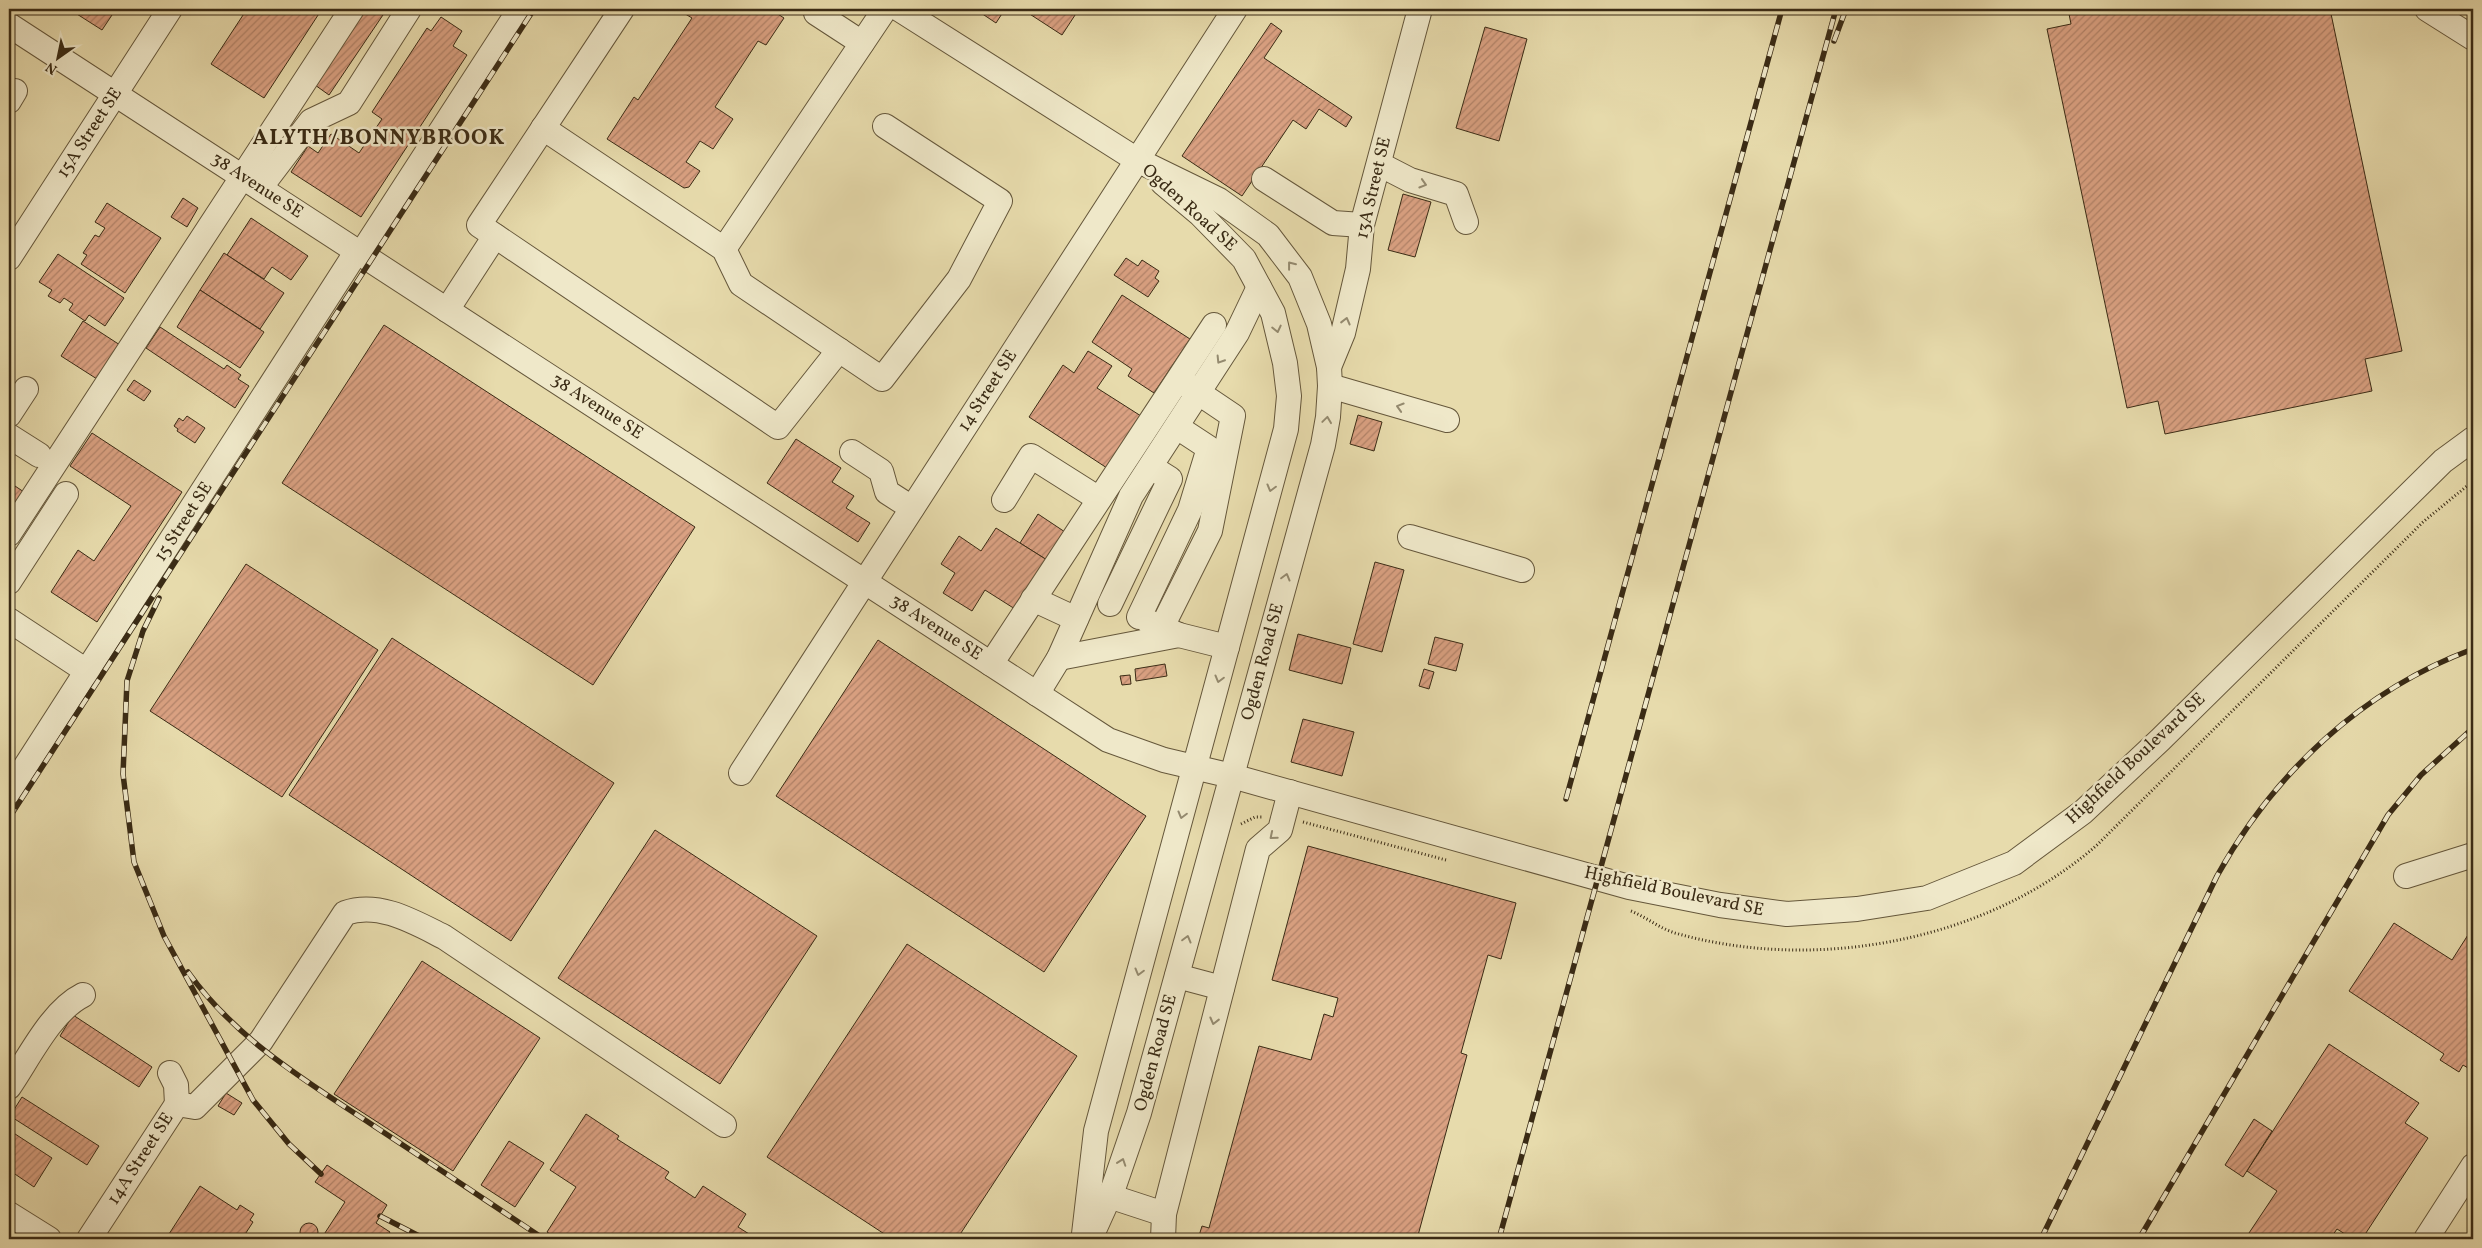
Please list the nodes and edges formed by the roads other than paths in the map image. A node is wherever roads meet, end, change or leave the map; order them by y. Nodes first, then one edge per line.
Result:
1 (170, 9) edge
2 (352, 9) edge
3 (409, 9) edge
4 (520, 9) edge
5 (622, 9) edge
6 (885, 9) edge
7 (899, 9) edge
8 (1235, 9) edge
9 (1420, 9) edge
10 (2427, 9) edge
11 (816, 13) dead end
12 (9, 25) edge
13 (2473, 38) edge
14 (862, 43) junction
15 (115, 94) junction
16 (885, 126) dead end
17 (543, 128) junction
18 (1137, 160) junction
19 (1379, 164) junction
20 (1264, 179) dead end
21 (252, 183) junction
22 (1466, 222) dead end
23 (1362, 225) junction
24 (495, 236) junction
25 (724, 249) junction
26 (359, 253) junction
27 (10, 255) edge
28 (1259, 286) junction
29 (447, 310) junction
30 (1214, 325) dead end
31 (839, 350) junction
32 (1329, 376) junction
33 (1178, 380) junction
34 (26, 389) dead end
35 (1199, 394) junction
36 (9, 415) edge
37 (1447, 420) dead end
38 (1177, 427) junction
39 (9, 436) edge
40 (2473, 439) edge
41 (852, 452) dead end
42 (39, 455) dead end
43 (1151, 467) junction
44 (1105, 490) junction
45 (66, 494) dead end
46 (1131, 496) junction
47 (1004, 500) dead end
48 (912, 508) junction
49 (9, 534) edge
50 (1410, 538) dead end
51 (1522, 570) dead end
52 (1082, 581) junction
53 (9, 582) edge
54 (864, 582) junction
55 (1033, 599) junction
56 (1110, 604) junction
57 (1071, 617) junction
58 (1139, 617) junction
59 (9, 620) edge
60 (1170, 631) junction
61 (1227, 647) junction
62 (1062, 651) junction
63 (991, 664) junction
64 (88, 672) junction
65 (1037, 694) junction
66 (1195, 768) junction
67 (741, 773) dead end
68 (1232, 776) junction
69 (9, 792) edge
70 (1290, 792) junction
71 (2473, 855) edge
72 (2406, 876) dead end
73 (1177, 976) junction
74 (1222, 988) junction
75 (83, 995) dead end
76 (170, 1073) dead end
77 (9, 1087) edge
78 (177, 1104) junction
79 (724, 1125) dead end
80 (2473, 1166) edge
81 (1109, 1196) junction
82 (9, 1214) edge
83 (1164, 1214) junction
84 (48, 1239) edge
85 (89, 1239) edge
86 (1084, 1239) edge
87 (1090, 1239) edge
88 (1163, 1239) edge
89 (2426, 1239) edge

1 - 15 street, 15A Street SE
2 - 21 street
3 - 21 street
4 - 26 street, 15 Street SE
5 - 17 street
6 - 14 street
7 - 18 street, Ogden Road SE
8 - 18 street, 14 Street SE
9 - 19 street, 13A Street SE
10 - 13 street
11 - 14 street
12 - 15 street, 38 Avenue SE
14 - 25 street
15 - 21 street, 38 Avenue SE
15 - 27 street, 15A Street SE
16 - 31 street
17 - 24 street
17 - 25 street
18 - 28 street, Ogden Road SE
32 -> 18 street, Ogden Road SE
18 - 48 street, 14 Street SE
19 -> 22 street
19 - 23 street, 13A Street SE
20 - 23 street
21 - 26 street, 38 Avenue SE
21 - 49 street
32 -> 23 street, 13A Street SE
24 - 29 street
24 - 31 street
25 - 31 street
26 - 29 street, 38 Avenue SE
26 - 64 street, 15 Street SE
28 -> 35 street
28 -> 61 street, Ogden Road SE
29 - 54 street, 38 Avenue SE
30 - 33 street
37 -> 32 street
68 -> 32 street, Ogden Road SE
33 - 35 street
33 - 44 street
34 - 36 street
35 - 38 street
35 - 60 street
38 - 43 street
38 - 58 street
39 - 42 street
40 - 70 street, Highfield Boulevard SE
41 - 48 street
43 - 46 street
43 - 56 street
44 - 46 street
44 - 47 street
44 - 55 street
45 - 53 street
46 - 52 street
48 - 54 street, 14 Street SE
50 - 51 street
52 - 56 street
52 - 57 street
54 - 63 street, 38 Avenue SE
54 - 67 street, 14 Street SE
55 - 57 street
55 - 63 street
56 - 58 street
57 - 62 street
58 - 60 street
59 - 64 street
60 - 61 street
60 - 62 street
61 -> 66 street, Ogden Road SE
62 - 65 street
63 - 65 street, 38 Avenue SE
64 - 69 street, 15 Street SE
65 - 66 street, 38 Avenue SE
66 - 68 street, Highfield Boulevard SE
66 -> 86 street, Ogden Road SE
68 - 70 street, Highfield Boulevard SE
73 -> 68 street, Ogden Road SE
70 -> 74 street
71 - 72 street
73 - 74 street
81 -> 73 street, Ogden Road SE
74 -> 83 street
75 - 77 street
76 - 78 street
78 - 79 street
78 - 85 street, 14A Street SE
80 - 89 street
81 - 83 street
81 - 87 street, Ogden Road SE
82 - 84 street
83 - 88 street

